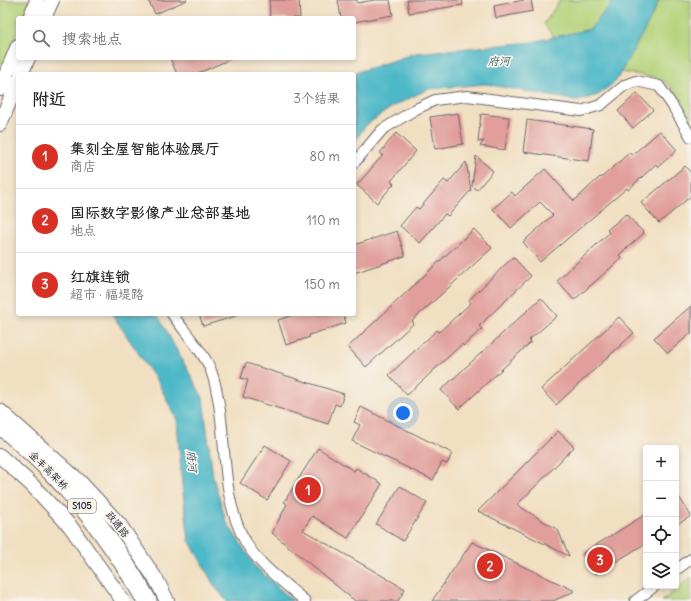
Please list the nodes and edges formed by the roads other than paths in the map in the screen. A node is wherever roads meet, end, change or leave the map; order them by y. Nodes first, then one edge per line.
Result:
1 (37, 0) edge
2 (52, 0) edge
3 (31, 16) edge
4 (45, 16) edge
5 (16, 51) edge
6 (27, 60) edge
7 (22, 72) edge
8 (16, 86) edge
9 (0, 89) edge
10 (0, 124) edge
11 (691, 137) edge
12 (356, 161) edge
13 (173, 316) edge
14 (0, 411) edge
15 (0, 424) edge
16 (0, 438) edge
17 (0, 456) edge
18 (691, 559) edge
19 (679, 568) edge
20 (651, 589) edge
21 (123, 601) edge
22 (137, 601) edge
23 (148, 601) edge
24 (167, 601) edge
25 (305, 601) edge
26 (635, 601) edge

1 - 3 main road
2 - 4 main road
5 - 9 main road
6 - 7 main road
8 - 10 main road
11 - 12 street
13 - 25 street
14 - 24 main road, 政通路 / S105
15 - 23 highway, 金丰高架桥 / S105
16 - 22 highway, 金丰高架桥 / S105
17 - 21 main road
18 - 19 street
20 - 26 street

